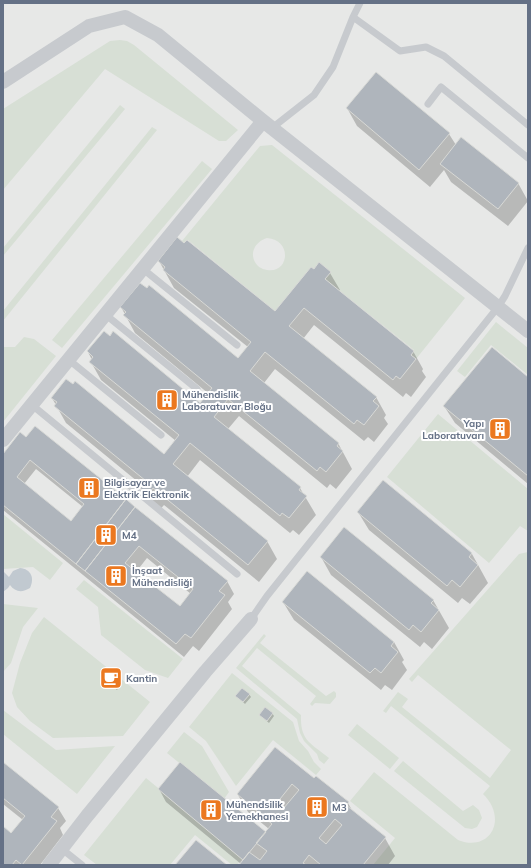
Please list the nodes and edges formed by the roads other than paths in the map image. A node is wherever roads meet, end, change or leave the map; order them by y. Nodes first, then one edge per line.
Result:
1 (360, 3) edge
2 (353, 17) junction
3 (3, 82) edge
4 (428, 104) dead end
5 (268, 125) junction
6 (528, 125) edge
7 (528, 158) edge
8 (528, 248) edge
9 (144, 269) junction
10 (498, 307) junction
11 (106, 314) junction
12 (528, 331) edge
13 (237, 345) dead end
14 (69, 360) junction
15 (197, 389) dead end
16 (32, 405) junction
17 (160, 435) dead end
18 (3, 440) edge
19 (237, 574) dead end
20 (251, 619) joint
21 (62, 849) junction
22 (49, 865) edge
23 (82, 865) edge

1 - 2 lane
2 - 5 lane
2 - 6 lane
3 - 5 street
4 - 7 lane
5 - 9 street
5 - 10 street
8 - 10 lane
9 - 11 street
9 - 13 lane
10 - 12 street
10 - 20 lane
11 - 14 street
11 - 15 lane
14 - 16 street
14 - 17 lane
16 - 18 street
16 - 19 lane
20 - 21 street
21 - 22 street
21 - 23 lane

